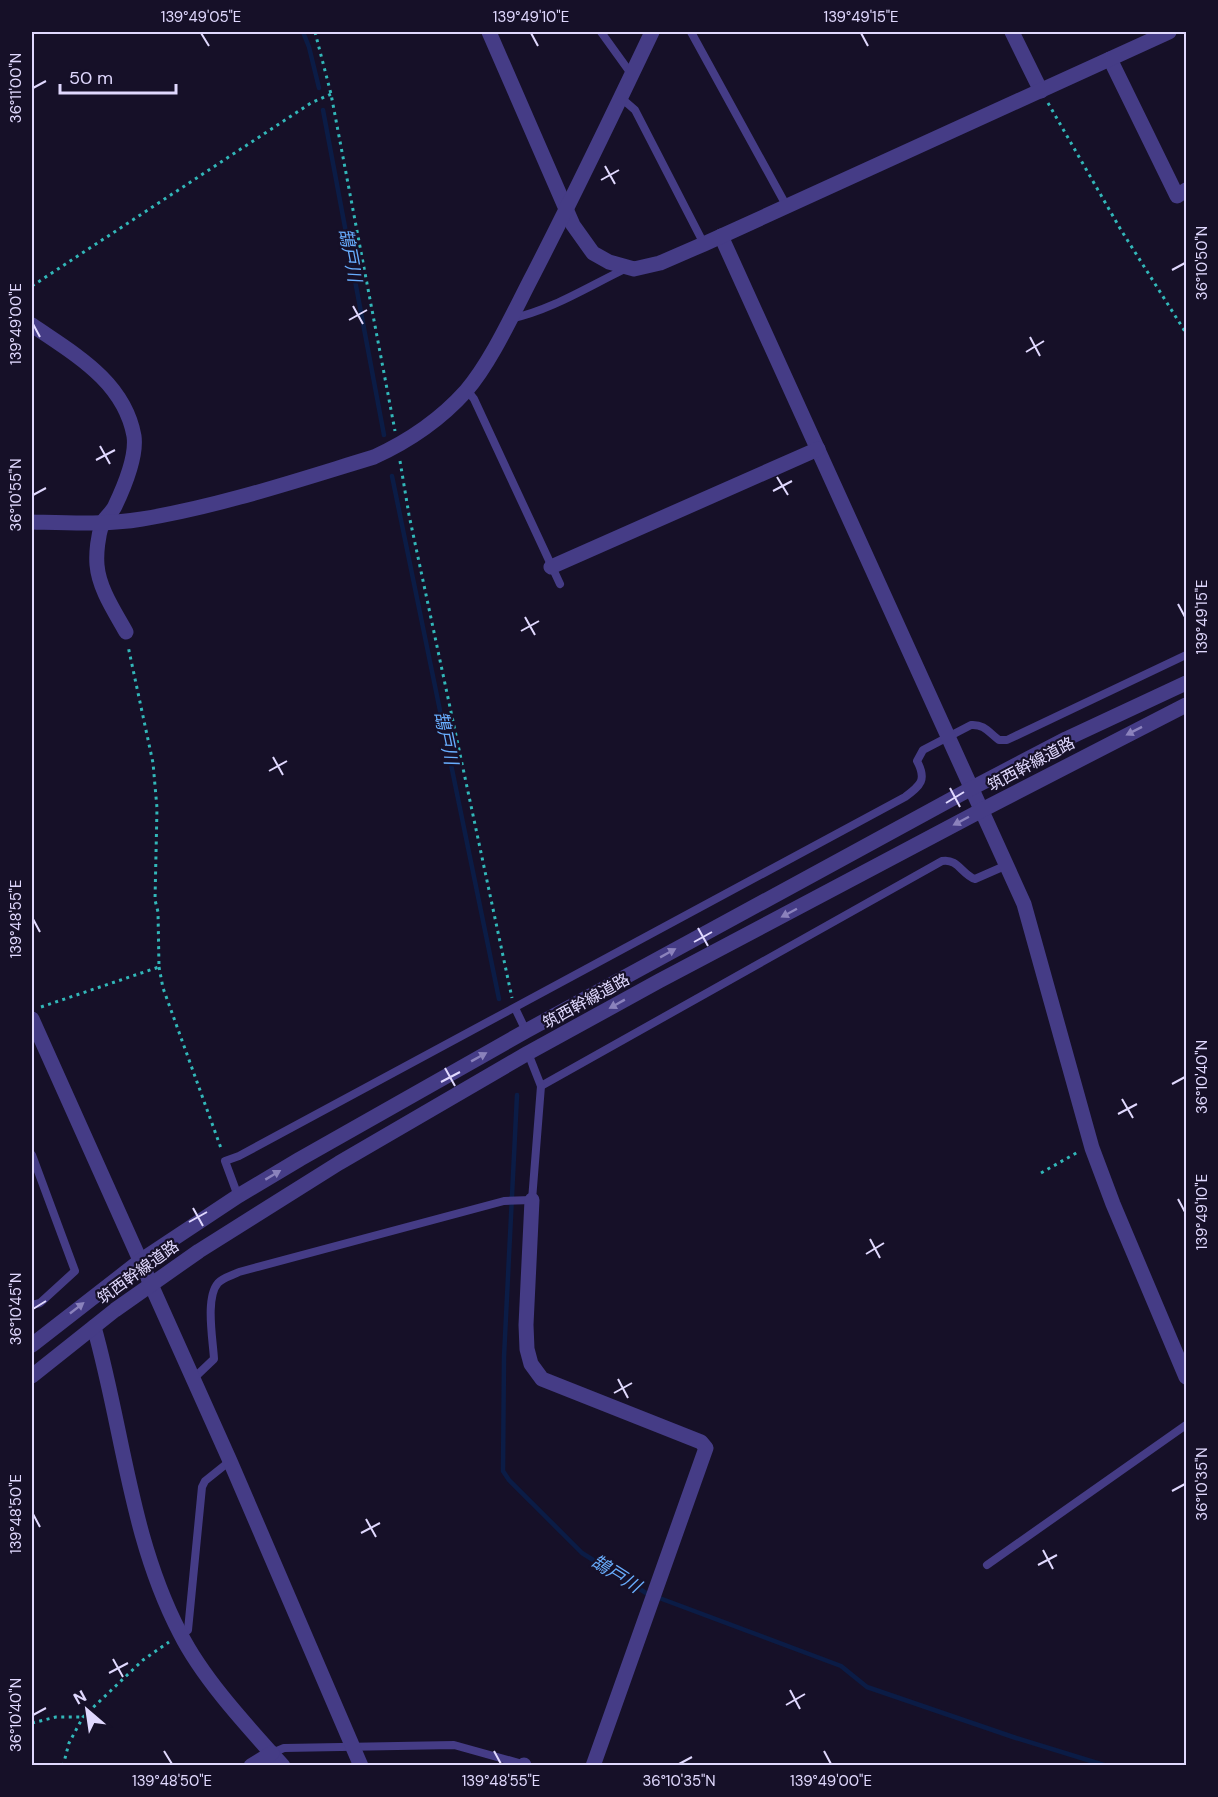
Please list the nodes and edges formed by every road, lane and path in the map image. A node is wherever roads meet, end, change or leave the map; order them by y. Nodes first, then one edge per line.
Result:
1 (315, 32) edge
2 (489, 32) edge
3 (601, 32) edge
4 (652, 32) edge
5 (691, 32) edge
6 (1012, 32) edge
7 (1169, 32) edge
8 (1110, 59) junction
9 (632, 75) junction
10 (1041, 91) junction
11 (331, 94) junction
12 (620, 97) junction
13 (1186, 190) edge
14 (786, 205) junction
15 (567, 208) junction
16 (721, 236) junction
17 (704, 244) junction
18 (628, 267) junction
19 (32, 286) edge
20 (510, 320) junction
21 (32, 325) edge
22 (1186, 333) edge
23 (467, 390) junction
24 (398, 446) junction
25 (818, 449) junction
26 (32, 522) edge
27 (102, 523) junction
28 (551, 567) junction
29 (560, 584) dead end
30 (126, 632) joint
31 (1186, 655) edge
32 (1186, 683) edge
33 (1186, 705) edge
34 (948, 736) junction
35 (972, 788) junction
36 (982, 810) junction
37 (1007, 865) junction
38 (159, 967) junction
39 (515, 1008) junction
40 (32, 1010) edge
41 (32, 1019) edge
42 (526, 1031) junction
43 (528, 1053) junction
44 (541, 1086) junction
45 (1092, 1148) junction
46 (32, 1155) edge
47 (225, 1161) junction
48 (1041, 1173) dead end
49 (238, 1196) junction
50 (532, 1200) junction
51 (140, 1262) junction
52 (150, 1285) junction
53 (32, 1305) edge
54 (94, 1327) junction
55 (32, 1345) edge
56 (32, 1376) edge
57 (1186, 1377) edge
58 (193, 1379) junction
59 (1186, 1425) edge
60 (230, 1461) junction
61 (987, 1565) dead end
62 (180, 1635) junction
63 (83, 1717) junction
64 (32, 1723) edge
65 (352, 1746) junction
66 (272, 1753) junction
67 (525, 1765) edge
68 (63, 1766) edge
69 (251, 1766) edge
70 (283, 1766) edge
71 (361, 1766) edge
72 (593, 1766) edge

1 - 11 path
2 - 15 street
3 - 9 lane
4 - 9 street
5 - 14 lane
6 - 10 street
7 - 8 street
8 - 10 street
8 - 13 street
9 - 12 street
10 - 14 street
10 - 22 path
11 - 19 path
11 - 24 path
12 - 15 street
12 - 17 lane
14 - 16 street
15 - 18 street
15 - 20 street
16 - 17 street
16 - 25 street
17 - 18 street
18 - 20 lane
20 - 23 street
21 - 27 street
23 - 24 street
23 - 28 lane
24 - 27 street
24 - 39 path
25 - 28 street
25 - 34 street
26 - 27 street
27 - 30 street
28 - 29 lane
30 - 38 path
31 - 34 lane
32 - 35 street, 筑西幹線道路
33 -> 36 street, 筑西幹線道路
34 - 35 street
34 - 39 lane
35 - 36 street
42 -> 35 street, 筑西幹線道路
36 - 37 street
36 -> 43 street, 筑西幹線道路
37 - 44 lane
37 - 45 street
38 - 40 path
38 - 47 path
39 - 42 lane
39 - 47 lane
41 - 51 street
49 -> 42 street, 筑西幹線道路
43 - 44 lane
43 - 52 street, 筑西幹線道路
44 - 50 lane
45 - 48 path
45 - 57 street
46 - 53 lane
47 - 49 lane
49 - 51 street, 筑西幹線道路
50 - 58 lane
50 - 72 street
51 - 52 street
55 -> 51 street, 筑西幹線道路
52 - 54 street, 筑西幹線道路
52 - 58 street
54 - 56 street, 筑西幹線道路
54 - 62 street
58 - 60 street
59 - 61 lane
60 - 62 lane
60 - 65 street
62 - 63 path
62 - 66 street
63 - 64 path
63 - 68 path
65 - 66 lane
65 - 67 lane
65 - 71 street
66 - 69 street
66 - 70 street

